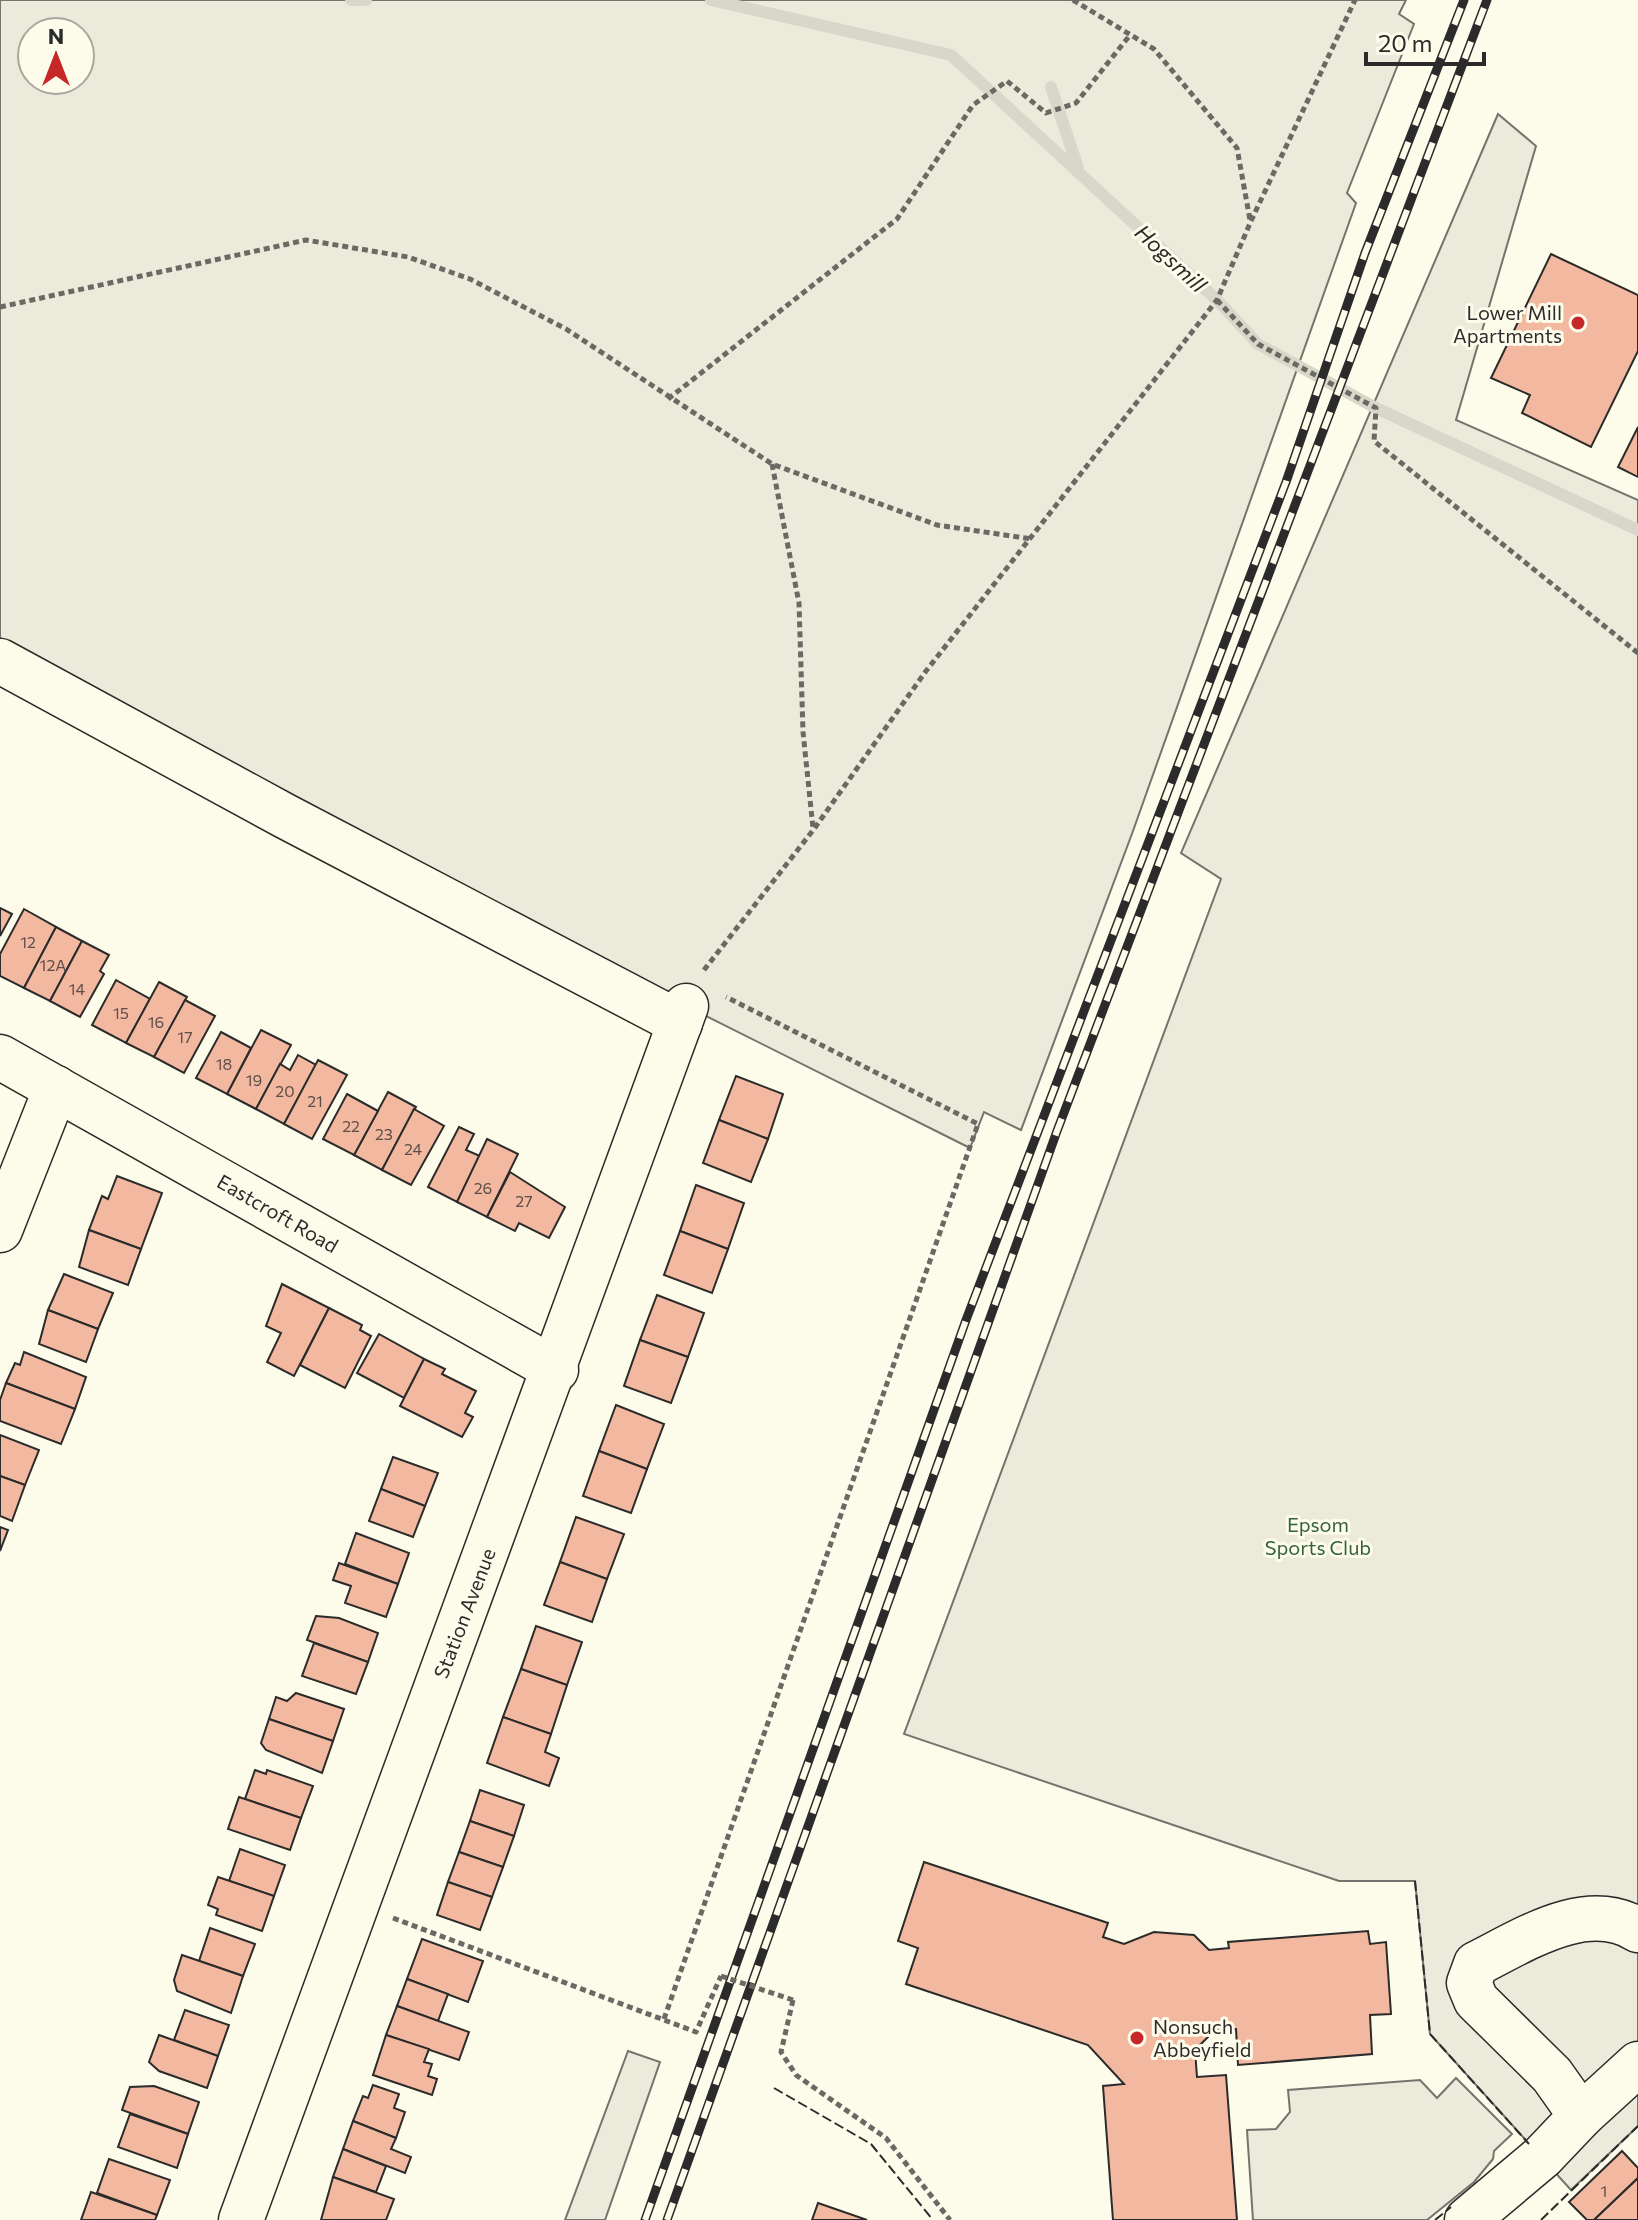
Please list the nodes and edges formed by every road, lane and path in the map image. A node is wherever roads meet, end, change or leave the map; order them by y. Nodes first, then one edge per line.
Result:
1 (1073, 0) edge
2 (1355, 0) edge
3 (1130, 35) junction
4 (1251, 221) junction
5 (1217, 300) junction
6 (0, 307) edge
7 (668, 399) junction
8 (772, 464) junction
9 (1032, 539) junction
10 (1638, 653) edge
11 (0, 661) edge
12 (814, 829) junction
13 (687, 1004) junction
14 (0, 1057) edge
15 (56, 1088) junction
16 (0, 1230) edge
17 (556, 1370) junction
18 (355, 1903) junction
19 (1638, 1930) edge
20 (664, 2019) junction
21 (1638, 2064) edge
22 (1581, 2116) junction
23 (241, 2220) edge
24 (950, 2220) edge
25 (1467, 2220) edge

1 - 3 path
2 - 4 path
3 - 4 path
3 - 7 path
4 - 5 path
5 - 9 path
5 - 10 path
6 - 7 path
7 - 8 path
8 - 9 path
8 - 12 path
9 - 12 path
11 - 13 street
12 - 13 path
13 - 17 street, Station Avenue
13 - 20 path
14 - 15 street, Eastcroft Road
15 - 16 street
15 - 17 street, Eastcroft Road
17 - 18 street, Station Avenue
18 - 20 path
18 - 23 street, Station Avenue
19 - 22 street
20 - 24 path, bridge
21 - 22 street
22 - 25 street

